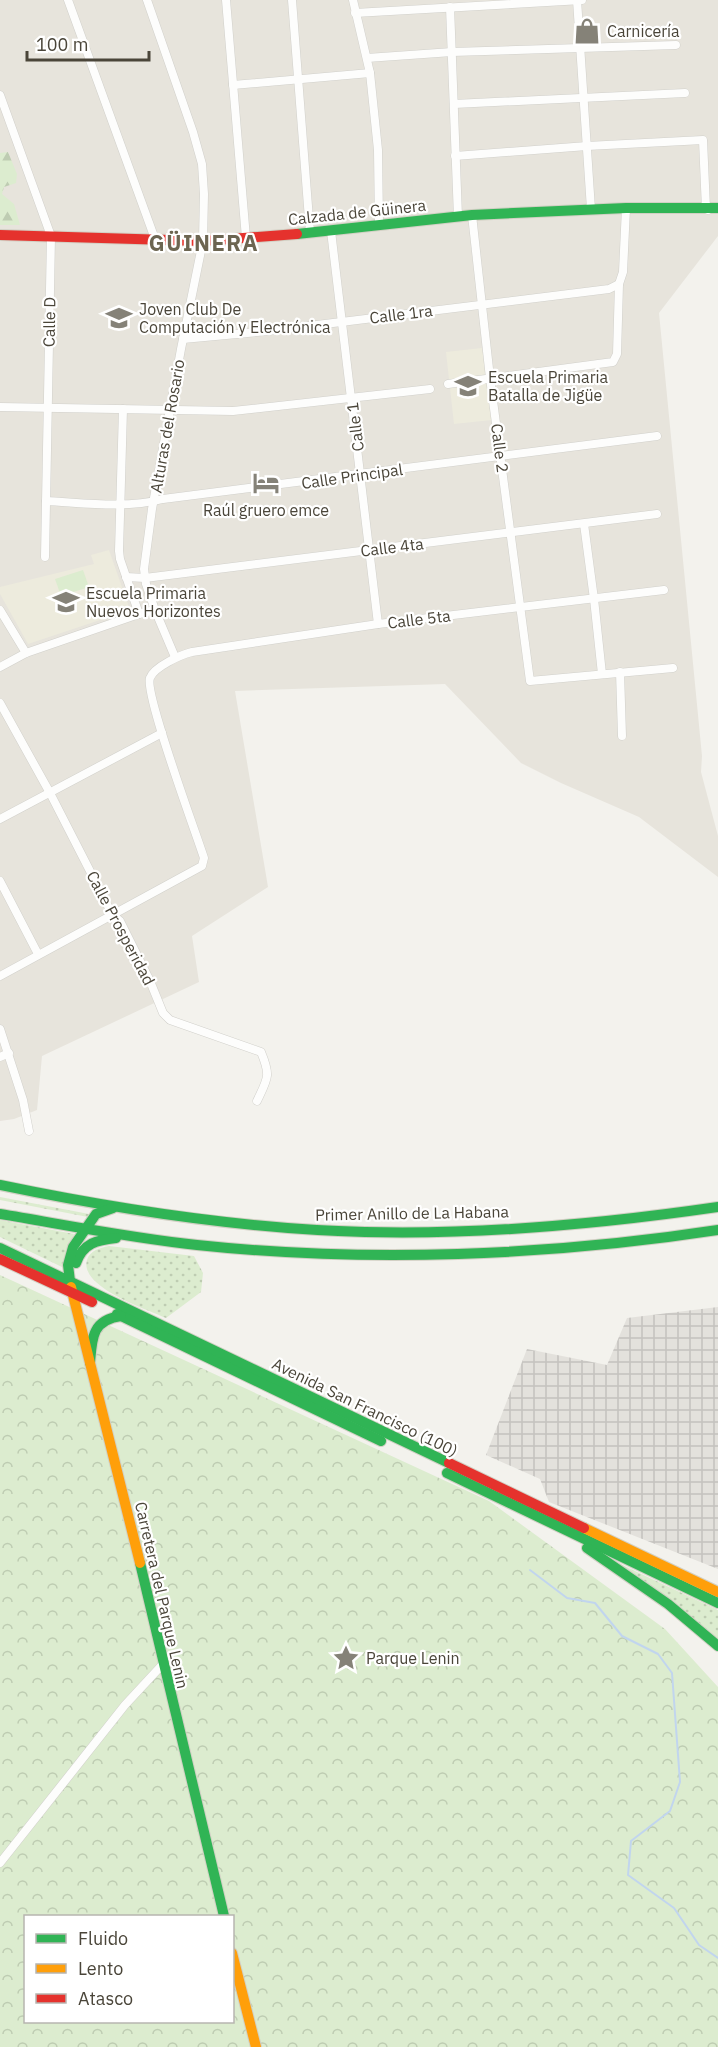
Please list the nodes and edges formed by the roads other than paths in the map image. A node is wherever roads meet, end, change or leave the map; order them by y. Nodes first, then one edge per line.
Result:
1 (68, 0) edge
2 (147, 0) edge
3 (226, 0) edge
4 (292, 0) edge
5 (352, 0) edge
6 (402, 0) edge
7 (577, 0) edge
8 (582, 0) edge
9 (452, 4) edge
10 (403, 10) junction
11 (355, 13) junction
12 (676, 45) dead end
13 (580, 48) junction
14 (452, 52) junction
15 (367, 58) junction
16 (370, 74) junction
17 (298, 79) junction
18 (233, 85) junction
19 (685, 93) dead end
20 (0, 95) edge
21 (583, 97) junction
22 (454, 104) junction
23 (587, 146) junction
24 (455, 156) junction
25 (626, 208) junction
26 (591, 209) junction
27 (706, 209) junction
28 (718, 210) edge
29 (472, 215) junction
30 (458, 217) junction
31 (379, 225) junction
32 (330, 231) junction
33 (310, 232) junction
34 (0, 235) edge
35 (51, 236) junction
36 (246, 238) junction
37 (155, 239) junction
38 (203, 241) junction
39 (619, 284) junction
40 (482, 304) junction
41 (342, 321) junction
42 (183, 339) junction
43 (490, 378) junction
44 (448, 384) dead end
45 (430, 389) dead end
46 (351, 398) junction
47 (0, 407) edge
48 (47, 408) junction
49 (123, 409) junction
50 (170, 409) junction
51 (657, 435) dead end
52 (501, 455) junction
53 (361, 475) junction
54 (46, 501) junction
55 (153, 502) junction
56 (119, 505) junction
57 (657, 514) dead end
58 (584, 524) junction
59 (510, 533) junction
60 (369, 550) junction
61 (45, 557) dead end
62 (126, 578) junction
63 (145, 578) junction
64 (664, 590) dead end
65 (594, 599) junction
66 (520, 608) junction
67 (0, 610) edge
68 (155, 610) junction
69 (139, 614) junction
70 (378, 624) junction
71 (26, 653) junction
72 (175, 657) junction
73 (0, 668) edge
74 (673, 668) dead end
75 (620, 672) junction
76 (602, 674) junction
77 (0, 703) edge
78 (162, 733) junction
79 (622, 736) dead end
80 (51, 793) junction
81 (0, 819) edge
82 (0, 881) edge
83 (112, 914) junction
84 (38, 954) junction
85 (0, 976) edge
86 (0, 1029) edge
87 (9, 1053) junction
88 (0, 1057) edge
89 (258, 1101) dead end
90 (29, 1131) dead end
91 (0, 1185) edge
92 (115, 1208) junction
93 (718, 1208) edge
94 (0, 1214) edge
95 (85, 1228) junction
96 (718, 1230) edge
97 (130, 1236) junction
98 (0, 1248) edge
99 (0, 1259) edge
100 (76, 1262) junction
101 (71, 1287) junction
102 (120, 1311) junction
103 (90, 1363) junction
104 (553, 1525) junction
105 (718, 1592) edge
106 (718, 1603) edge
107 (718, 1646) edge
108 (163, 1664) junction
109 (0, 1863) edge
110 (224, 1915) edge
111 (234, 1961) edge
112 (255, 2047) edge

1 - 37 street
2 - 38 street, Alturas del Rosario
3 - 18 street
4 - 17 street
5 - 11 street
6 - 10 street
7 - 8 street
7 - 9 street
7 - 13 street
9 - 10 street
9 - 14 street
10 - 11 street
11 - 15 street
12 - 13 street
13 - 14 street
13 - 21 street
14 - 15 street
14 - 22 street
15 - 16 street
16 - 17 street
16 - 31 street
17 - 18 street
17 - 33 street
18 - 36 street
19 - 21 street
20 - 35 street, Calle D
21 - 22 street
21 - 23 street
22 - 24 street
23 - 24 street
23 - 26 street
23 - 27 street
24 - 30 street
25 - 26 main road, Calzada de Güinera
25 - 27 main road, Calzada de Güinera
25 - 39 street
26 - 29 main road, Calzada de Güinera
27 - 28 main road, Calzada de Güinera
29 - 30 main road, Calzada de Güinera
29 - 40 street, Calle 2
30 - 31 main road, Calzada de Güinera
31 - 32 main road, Calzada de Güinera
32 - 33 main road, Calzada de Güinera
32 - 41 street, Calle 1
33 - 36 main road, Calzada de Güinera
34 - 35 main road, Calzada de Güinera
35 - 37 main road, Calzada de Güinera
35 - 48 street, Calle D
36 - 38 main road, Calzada de Güinera
37 - 38 main road, Calzada de Güinera
38 - 42 street, Alturas del Rosario
39 - 40 street, Calle 1ra
39 - 43 street
40 - 41 street, Calle 1ra
40 - 43 street, Calle 2
41 - 42 street, Calle 1ra
41 - 46 street, Calle 1
42 - 50 street, Alturas del Rosario
43 - 44 street
43 - 52 street, Calle 2
45 - 46 street
46 - 50 street
46 - 53 street, Calle 1
47 - 48 street
48 - 49 street
48 - 54 street, Calle D
49 - 50 street
49 - 56 street
50 - 55 street, Alturas del Rosario
51 - 52 street, Calle Principal
52 - 53 street, Calle Principal
52 - 59 street, Calle 2
53 - 55 street, Calle Principal
53 - 60 street, Calle 1
54 - 56 street, Calle Principal
54 - 61 street, Calle D
55 - 56 street, Calle Principal
55 - 63 street, Alturas del Rosario
56 - 62 street
57 - 58 street, Calle 4ta
58 - 59 street, Calle 4ta
58 - 65 street
59 - 60 street, Calle 4ta
59 - 66 street, Calle 2
60 - 63 street, Calle 4ta
60 - 70 street, Calle 1
62 - 63 street, Calle 4ta
62 - 69 street
63 - 68 street, Alturas del Rosario
64 - 65 street, Calle 5ta
65 - 66 street, Calle 5ta
65 - 76 street
66 - 70 street, Calle 5ta
66 - 76 street, Calle 2
67 - 71 street
68 - 69 street
68 - 72 street, Alturas del Rosario
69 - 71 street
70 - 72 street, Calle 5ta
71 - 73 street
72 - 78 street
74 - 75 street
75 - 76 street
75 - 79 street
77 - 80 street, Calle Prosperidad
78 - 80 street
78 - 83 street
80 - 81 street
80 - 83 street, Calle Prosperidad
82 - 84 street
83 - 84 street
83 - 89 street, Calle Prosperidad
84 - 85 street
86 - 87 street
87 - 88 street
87 - 90 street
91 - 92 main road, Primer Anillo de La Habana
92 - 93 main road, Primer Anillo de La Habana
92 - 95 main road, Carretera del Parque Lenin
94 - 95 main road
95 - 97 main road
95 - 101 main road, Carretera del Parque Lenin
96 - 97 main road
97 - 100 main road
98 - 101 main road, Avenida San Francisco (100)
99 - 101 main road, Avenida San Francisco (100)
100 - 101 main road
100 - 102 main road
101 - 102 main road, Avenida San Francisco (100)
101 - 103 main road, Carretera del Parque Lenin
102 - 103 main road
102 - 104 main road, Avenida San Francisco (100)
102 - 105 main road, Avenida San Francisco (100)
103 - 108 main road, Carretera del Parque Lenin
104 - 106 main road, Avenida San Francisco (100)
104 - 107 main road
108 - 109 street
108 - 110 main road, Carretera del Parque Lenin
111 - 112 main road

